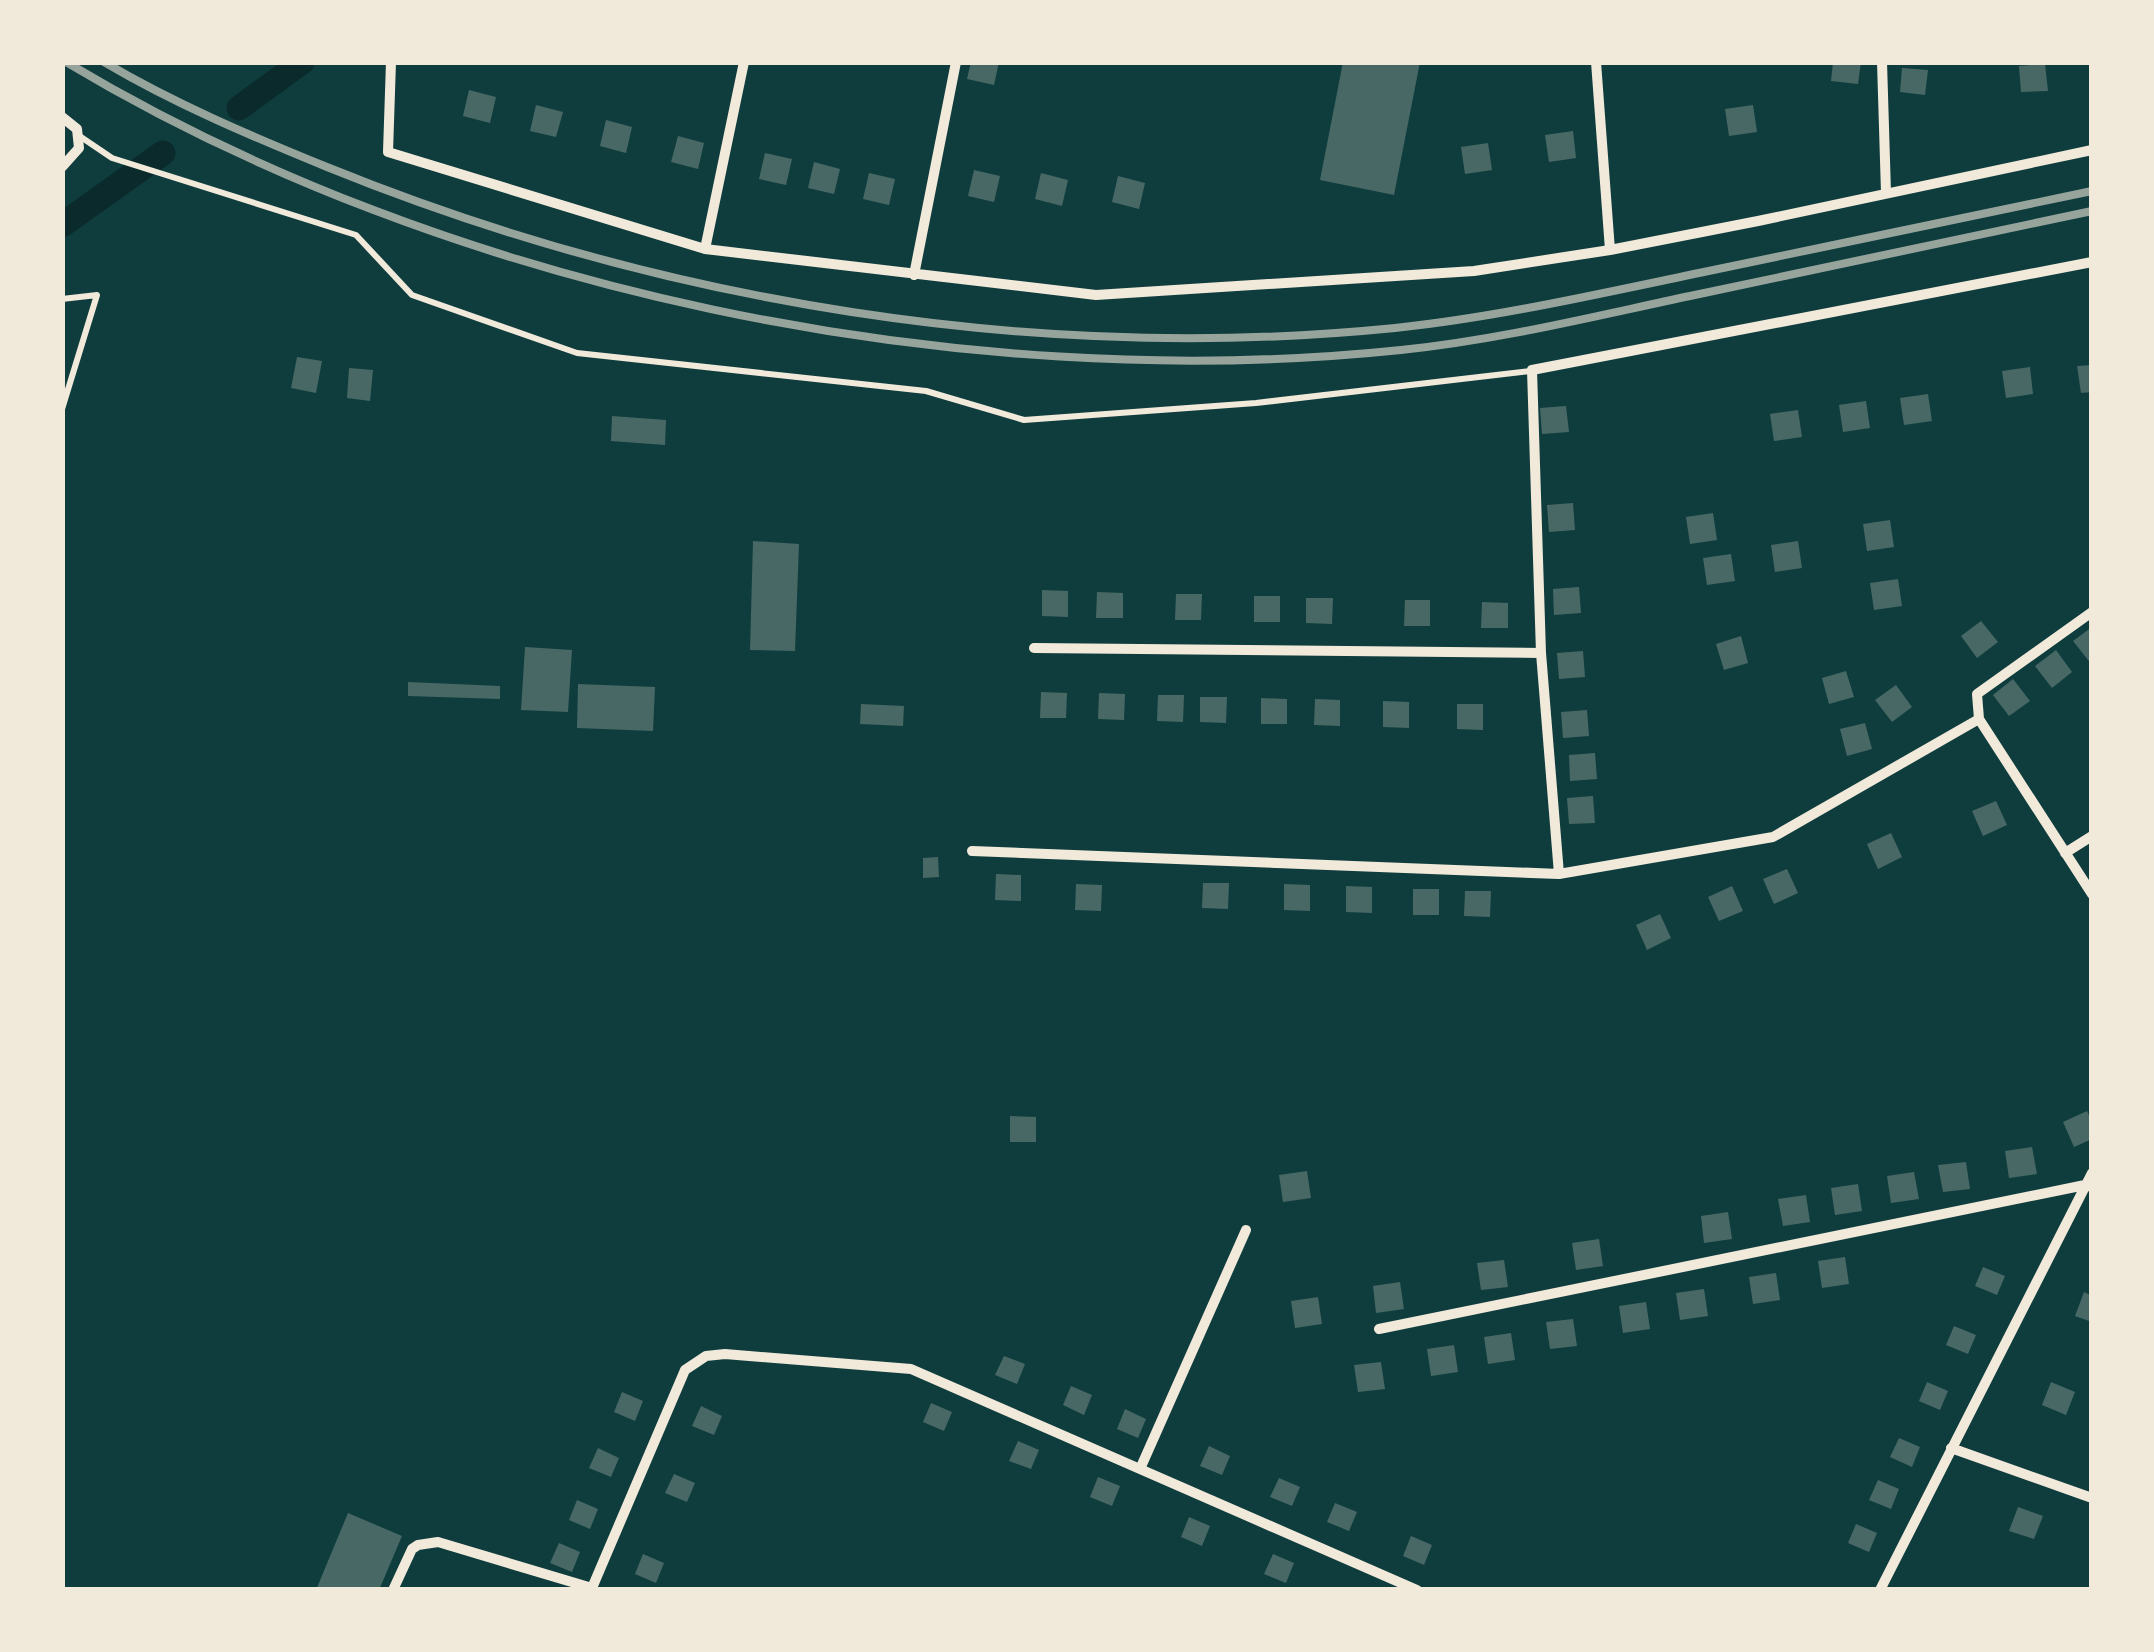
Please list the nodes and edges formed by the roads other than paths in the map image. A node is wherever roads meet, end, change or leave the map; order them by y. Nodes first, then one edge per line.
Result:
1 (391, 62) edge
2 (744, 62) edge
3 (956, 62) edge
4 (1596, 62) edge
5 (1882, 62) edge
6 (62, 117) edge
7 (78, 135) junction
8 (2092, 150) edge
9 (62, 166) edge
10 (1886, 193) junction
11 (705, 248) junction
12 (1610, 250) junction
13 (2092, 262) edge
14 (914, 275) junction
15 (62, 299) edge
16 (1532, 370) junction
17 (62, 409) edge
18 (2092, 612) edge
19 (1034, 648) dead end
20 (1540, 653) junction
21 (1979, 718) junction
22 (2092, 836) edge
23 (972, 851) dead end
24 (2065, 854) junction
25 (1559, 874) junction
26 (2092, 894) edge
27 (2092, 1173) edge
28 (2088, 1186) edge
29 (1246, 1230) dead end
30 (1379, 1330) dead end
31 (1950, 1448) junction
32 (1140, 1469) junction
33 (2092, 1498) edge
34 (591, 1589) edge
35 (393, 1590) edge
36 (1417, 1590) edge
37 (1880, 1590) edge

1 - 11 street
2 - 11 street
3 - 14 street
4 - 12 street
5 - 10 street
6 - 7 street
7 - 9 street
7 - 16 lane
8 - 10 street
10 - 12 street
11 - 14 street
12 - 14 street
13 - 16 street
15 - 17 lane
16 - 20 street
18 - 21 street
19 - 20 street
20 - 25 street
21 - 24 street
21 - 25 street
22 - 24 street
23 - 25 street
24 - 26 street
27 - 28 street
28 - 30 street
28 - 31 street
29 - 32 street
31 - 33 street
31 - 37 street
32 - 34 street
32 - 36 street
34 - 35 street

